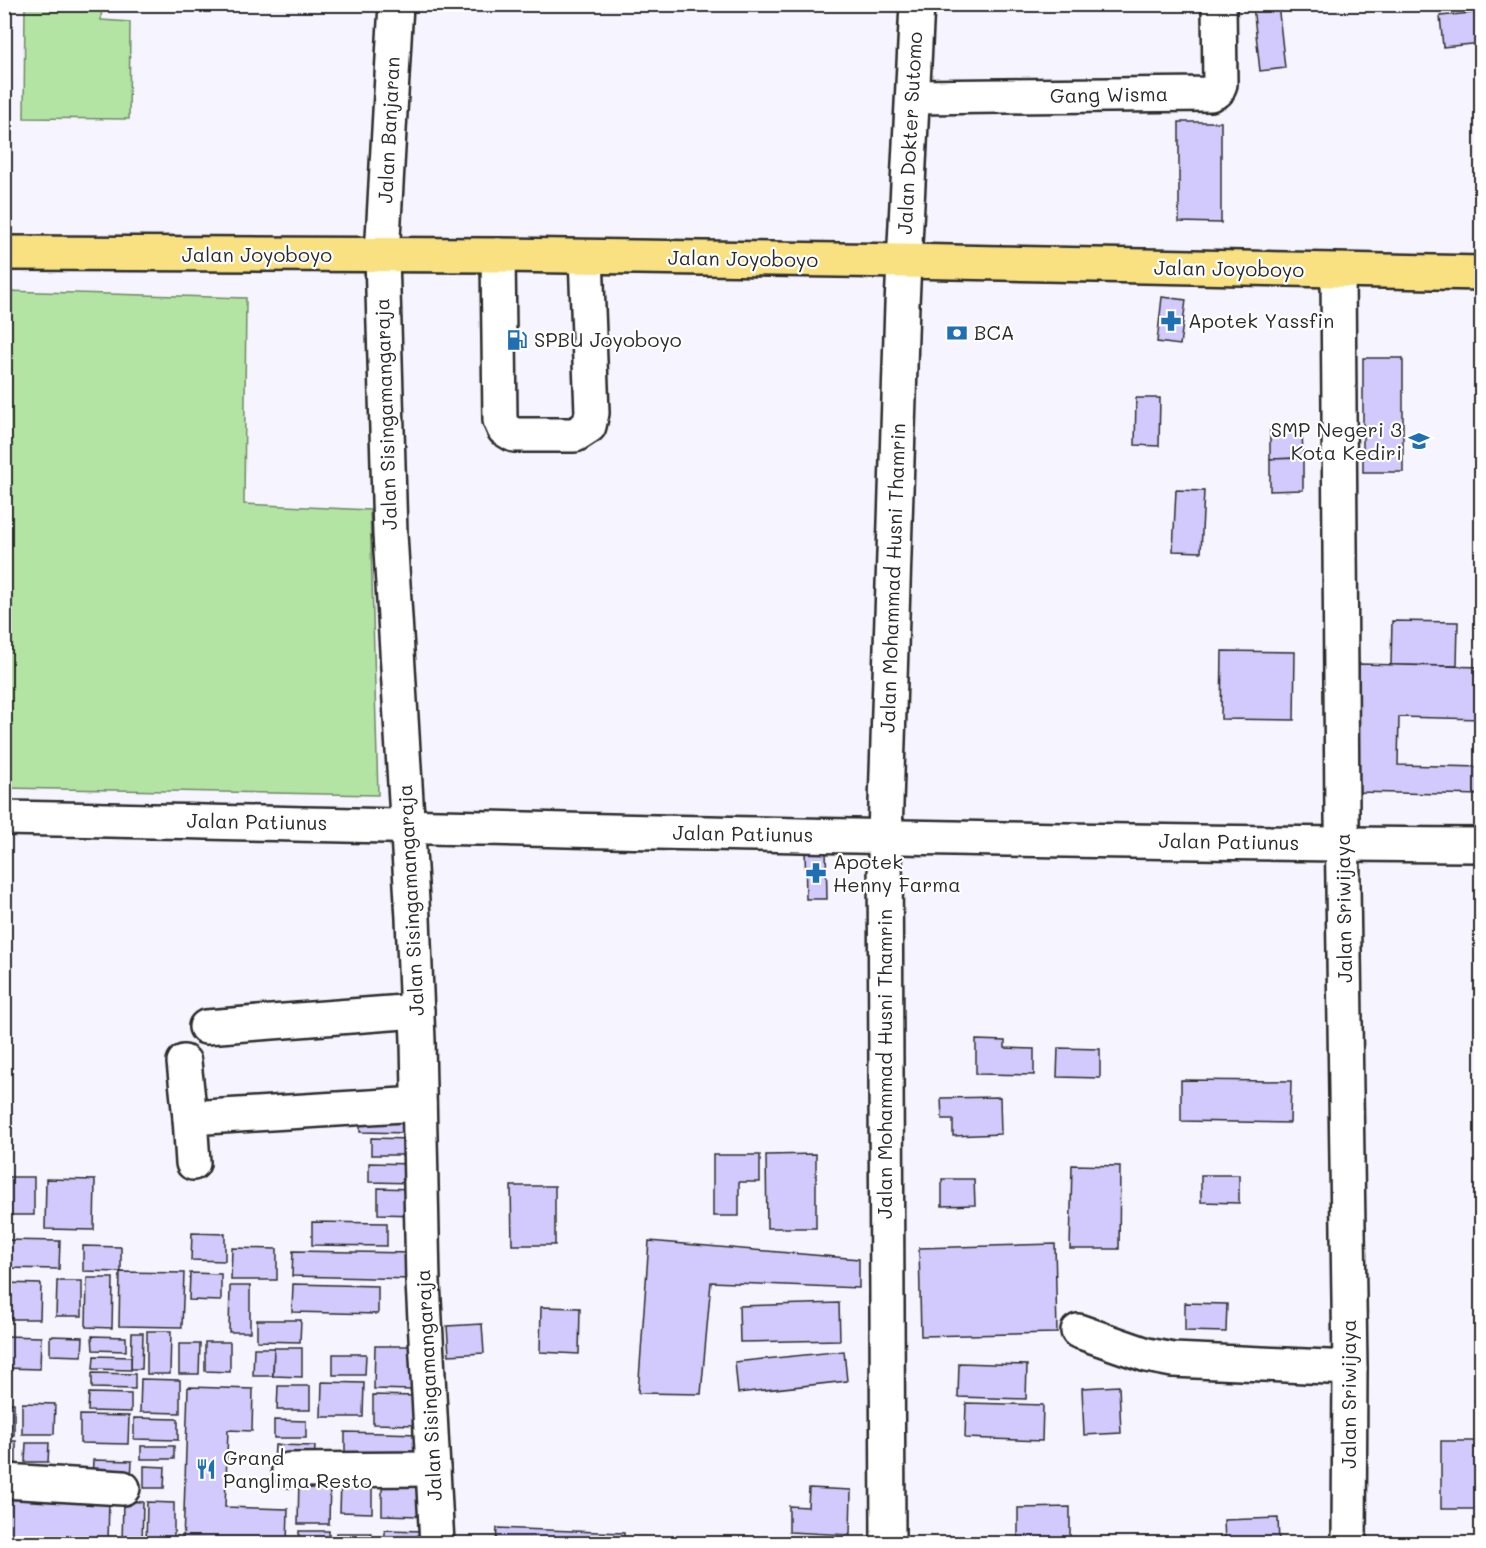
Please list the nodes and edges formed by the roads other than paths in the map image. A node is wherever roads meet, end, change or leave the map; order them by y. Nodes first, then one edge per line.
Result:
1 (396, 4) edge
2 (917, 4) edge
3 (1219, 4) edge
4 (913, 97) junction
5 (4, 253) edge
6 (498, 255) junction
7 (382, 256) junction
8 (586, 257) junction
9 (904, 261) junction
10 (1338, 272) junction
11 (1482, 273) edge
12 (4, 818) edge
13 (408, 825) junction
14 (885, 835) junction
15 (1343, 844) junction
16 (1482, 845) edge
17 (417, 1011) junction
18 (206, 1027) dead end
19 (184, 1062) dead end
20 (420, 1104) junction
21 (190, 1118) junction
22 (193, 1163) dead end
23 (1078, 1331) dead end
24 (1350, 1368) junction
25 (433, 1469) junction
26 (289, 1470) dead end
27 (4, 1480) edge
28 (123, 1488) dead end
29 (436, 1544) edge
30 (888, 1544) edge
31 (1348, 1544) edge

1 - 7 street, Jalan Banjaran
2 - 4 street, Jalan Dokter Sutomo
3 - 4 street, Gang Wisma
4 - 9 street, Jalan Dokter Sutomo
5 - 7 main road, Jalan Joyoboyo
6 - 7 main road, Jalan Joyoboyo
6 - 8 main road, Jalan Joyoboyo
6 - 8 street
7 - 13 street, Jalan Sisingamangaraja
8 - 9 main road, Jalan Joyoboyo
9 - 10 main road, Jalan Joyoboyo
9 - 14 street, Jalan Mohammad Husni Thamrin
10 - 11 main road, Jalan Joyoboyo
10 - 15 street, Jalan Sriwijaya
12 - 13 street, Jalan Patiunus
13 - 14 street, Jalan Patiunus
13 - 17 street, Jalan Sisingamangaraja
14 - 15 street, Jalan Patiunus
14 - 30 street, Jalan Mohammad Husni Thamrin
15 - 16 street, Jalan Patiunus
15 - 24 street, Jalan Sriwijaya
17 - 18 street
17 - 20 street, Jalan Sisingamangaraja
19 - 21 street
20 - 21 street
20 - 25 street, Jalan Sisingamangaraja
21 - 22 street
23 - 24 street
24 - 31 street, Jalan Sriwijaya
25 - 26 street
25 - 29 street, Jalan Sisingamangaraja
27 - 28 street

